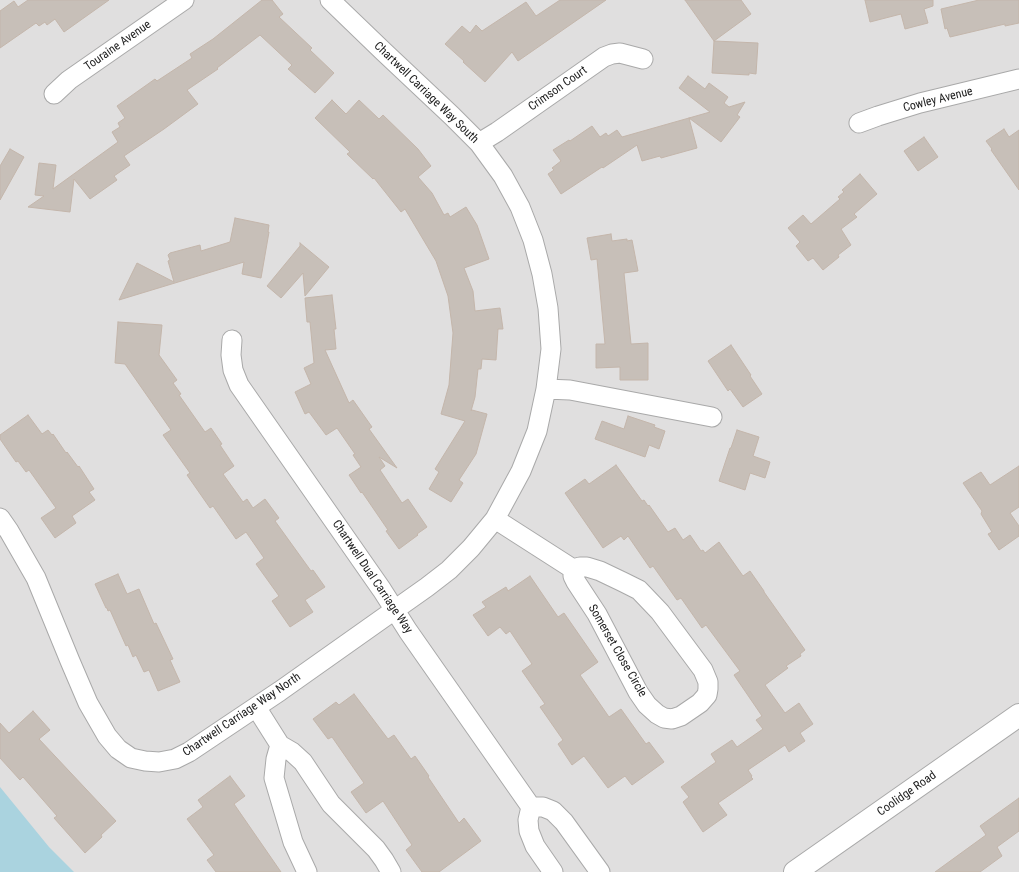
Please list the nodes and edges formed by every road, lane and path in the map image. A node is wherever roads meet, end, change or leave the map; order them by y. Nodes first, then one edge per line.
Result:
1 (184, 0) edge
2 (330, 0) edge
3 (643, 59) dead end
4 (1019, 79) edge
5 (54, 94) dead end
6 (859, 123) dead end
7 (479, 143) junction
8 (232, 340) dead end
9 (546, 389) junction
10 (712, 417) dead end
11 (0, 518) edge
12 (495, 519) junction
13 (573, 569) junction
14 (394, 610) junction
15 (256, 707) junction
16 (1019, 715) edge
17 (280, 745) junction
18 (531, 807) junction
19 (306, 872) edge
20 (391, 872) edge
21 (553, 872) edge
22 (600, 872) edge
23 (795, 872) edge

1 - 5 street, Touraine Avenue
2 - 7 street, Chartwell Carriage Way South
3 - 7 street, Crimson Court
4 - 6 street, Cowley Avenue
7 - 9 street, Chartwell Carriage Way South
8 - 14 street, Chartwell Dual Carriage Way
9 - 10 street
9 - 12 street, Chartwell Carriage Way South
11 - 15 street, Chartwell Carriage Way North
12 - 13 street
12 - 14 street, Chartwell Carriage Way South
13 - 13 street, Somerset Close Circle
14 - 15 street, Chartwell Carriage Way North
14 - 18 street, Chartwell Dual Carriage Way
15 - 17 street
16 - 23 street, Coolidge Road
17 - 19 street
17 - 20 street
18 - 21 street
18 - 22 street

